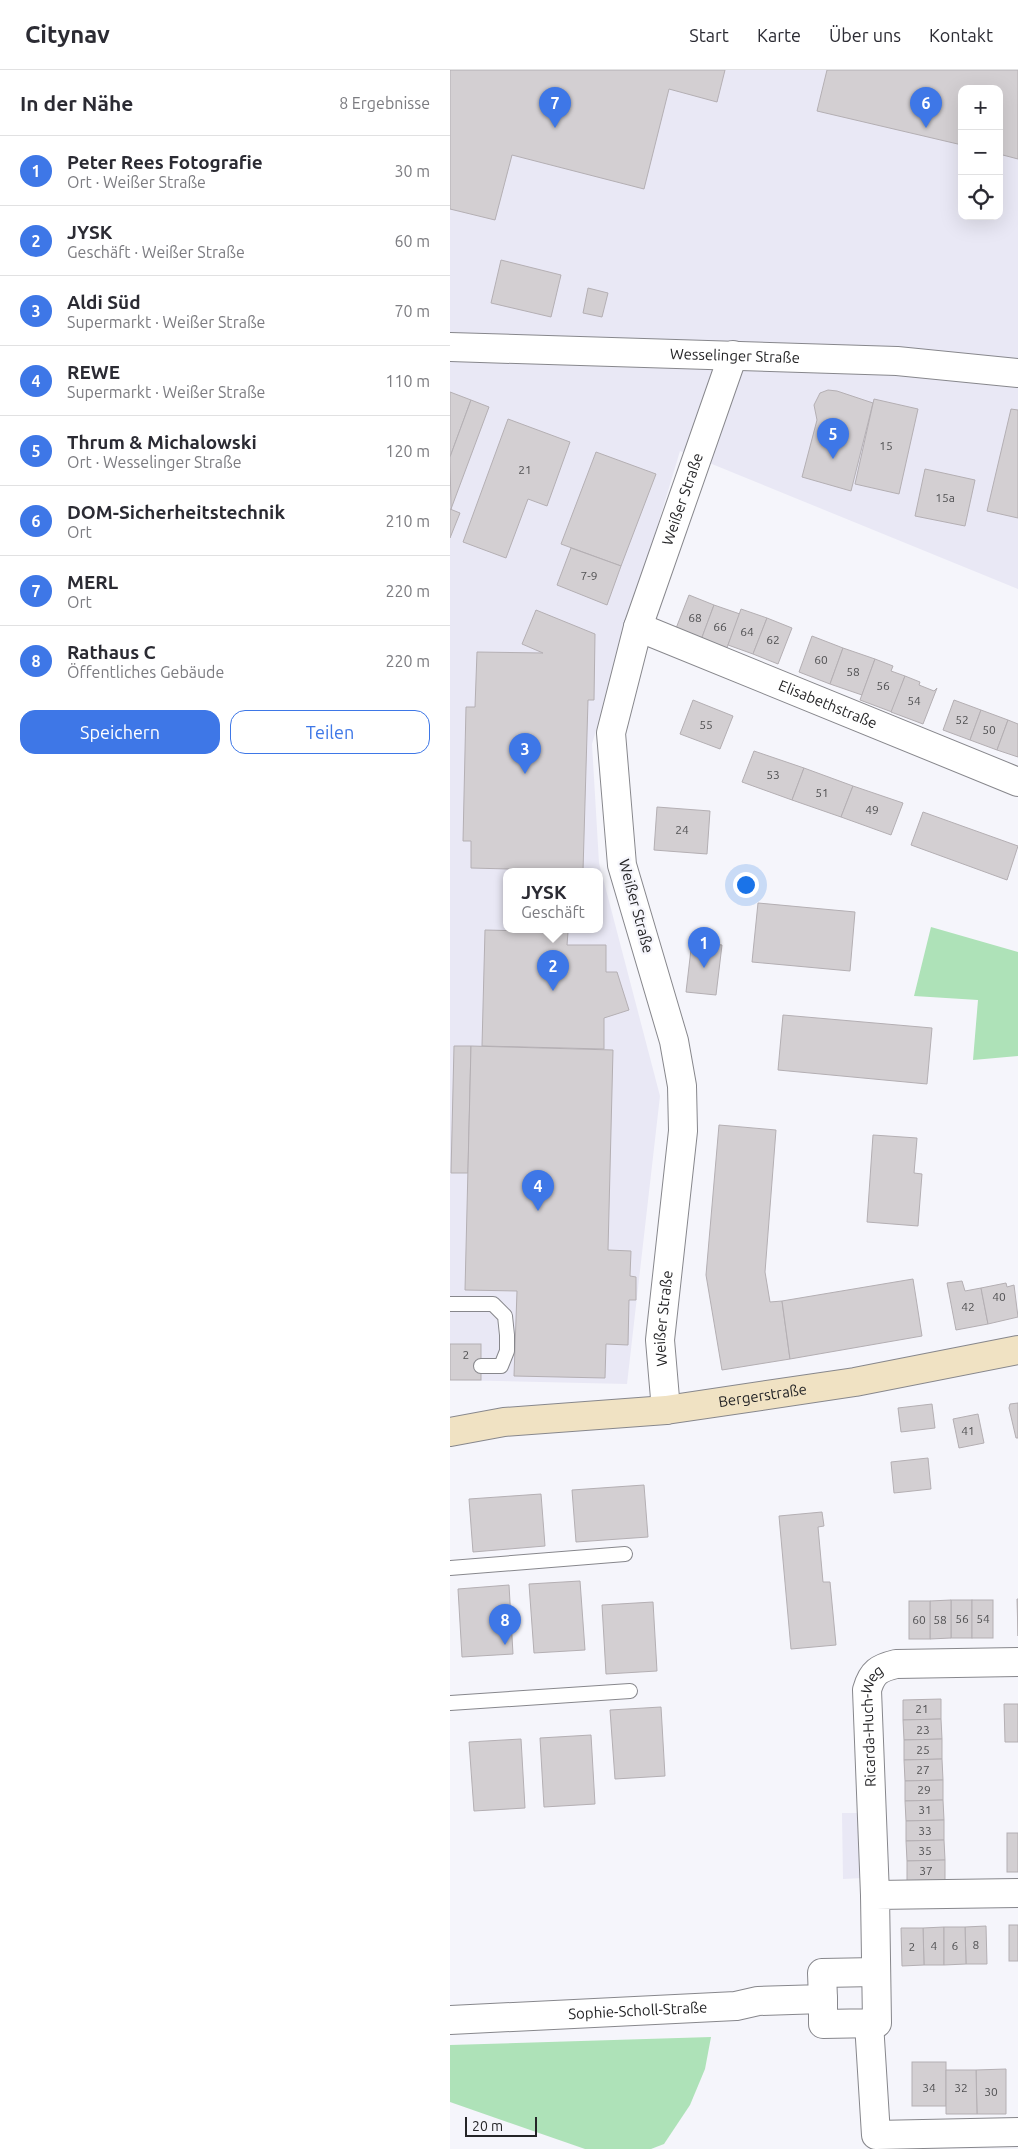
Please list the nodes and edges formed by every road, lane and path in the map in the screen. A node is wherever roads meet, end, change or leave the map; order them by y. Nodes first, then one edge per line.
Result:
1 (450, 347) edge
2 (733, 355) junction
3 (1018, 374) edge
4 (638, 627) junction
5 (1018, 782) edge
6 (450, 1304) edge
7 (1018, 1350) edge
8 (481, 1366) dead end
9 (666, 1410) junction
10 (450, 1415) edge
11 (504, 1422) junction
12 (450, 1432) edge
13 (626, 1554) dead end
14 (450, 1568) edge
15 (1018, 1662) edge
16 (630, 1691) dead end
17 (450, 1703) edge
18 (1018, 1893) edge
19 (875, 1896) junction
20 (876, 1972) junction
21 (823, 1999) junction
22 (450, 2020) edge
23 (869, 2023) junction
24 (1018, 2132) edge

1 - 2 street, Wesselinger Straße
2 - 3 street, Wesselinger Straße
2 - 4 street, Weißer Straße
4 - 5 street, Elisabethstraße
4 - 9 street, Weißer Straße
6 - 8 lane
7 - 9 street, Bergerstraße
9 - 11 street, Bergerstraße
10 - 11 street, Bergerstraße
11 - 12 street, Bergerstraße
13 - 14 lane
15 - 19 street, Ricarda-Huch-Weg
16 - 17 lane
18 - 19 street
19 - 20 street, Ricarda-Huch-Weg
20 - 21 street
20 - 23 street
21 - 22 street, Sophie-Scholl-Straße
21 - 23 street
23 - 24 street

